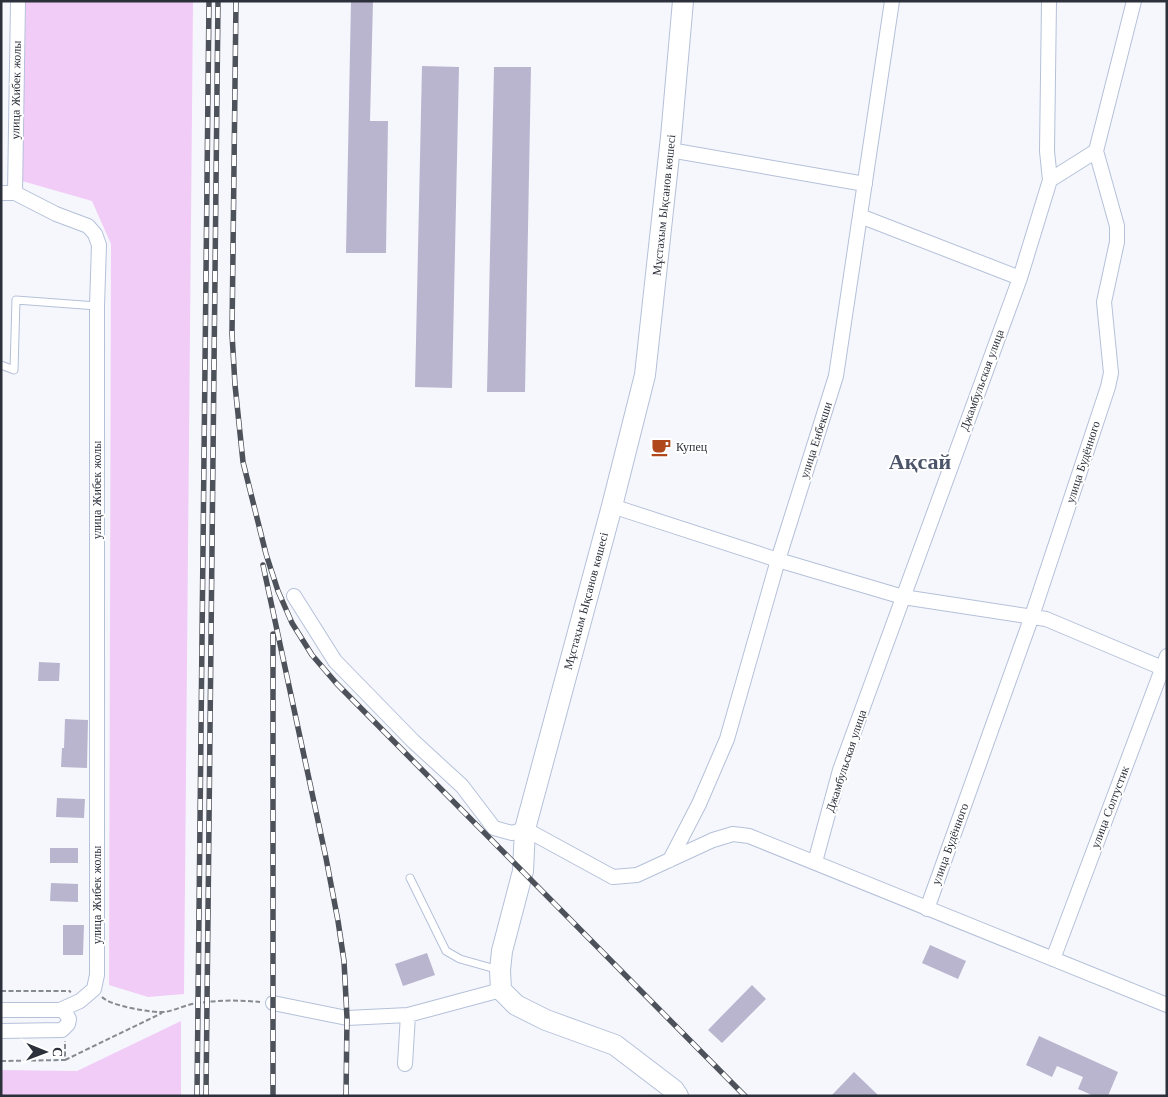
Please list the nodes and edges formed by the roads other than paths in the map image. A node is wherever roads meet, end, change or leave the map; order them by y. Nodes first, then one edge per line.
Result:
1 (18, 1) edge
2 (683, 1) edge
3 (892, 1) edge
4 (1049, 1) edge
5 (1134, 1) edge
6 (670, 150) junction
7 (1096, 151) junction
8 (1050, 180) junction
9 (865, 184) junction
10 (8, 193) edge
11 (860, 216) junction
12 (1020, 278) junction
13 (97, 306) junction
14 (1, 365) edge
15 (612, 506) junction
16 (778, 560) junction
17 (294, 596) dead end
18 (903, 597) junction
19 (1032, 616) junction
20 (1165, 665) edge
21 (525, 828) junction
22 (670, 860) junction
23 (816, 862) junction
24 (410, 878) dead end
25 (927, 909) junction
26 (1053, 959) junction
27 (500, 970) junction
28 (501, 990) junction
29 (273, 1003) road end
30 (1167, 1006) edge
31 (1, 1010) edge
32 (60, 1010) junction
33 (408, 1015) junction
34 (1, 1031) edge
35 (405, 1064) dead end
36 (678, 1096) edge

1 - 10 street, улица Жибек жолы
2 - 6 main road, Мұстахым Ықсанов көшесі
3 - 9 street, улица Енбекши
4 - 8 street, Джамбульская улица
5 - 7 street, улица Будённого
6 - 9 street
6 - 15 main road, Мұстахым Ықсанов көшесі
7 - 8 street
7 - 19 street, улица Будённого
8 - 12 street, Джамбульская улица
9 - 11 street, улица Енбекши
10 - 13 street, улица Жибек жолы
11 - 12 street
11 - 16 street, улица Енбекши
12 - 18 street, Джамбульская улица
13 - 14 lane
13 - 32 street, улица Жибек жолы
15 - 16 street
15 - 21 main road, Мұстахым Ықсанов көшесі
16 - 18 street
16 - 22 street, улица Енбекши
17 - 21 street
18 - 19 street
18 - 23 street, Джамбульская улица
19 - 20 street
19 - 25 street, улица Будённого
20 - 26 street, улица Солтустик
21 - 22 street
21 - 27 main road, Мұстахым Ықсанов көшесі
22 - 23 street
23 - 25 street
24 - 27 lane
25 - 26 street
26 - 30 street
27 - 28 main road, Мұстахым Ықсанов көшесі
28 - 33 street
28 - 36 main road
29 - 33 street
31 - 32 street
32 - 34 street
33 - 35 street

